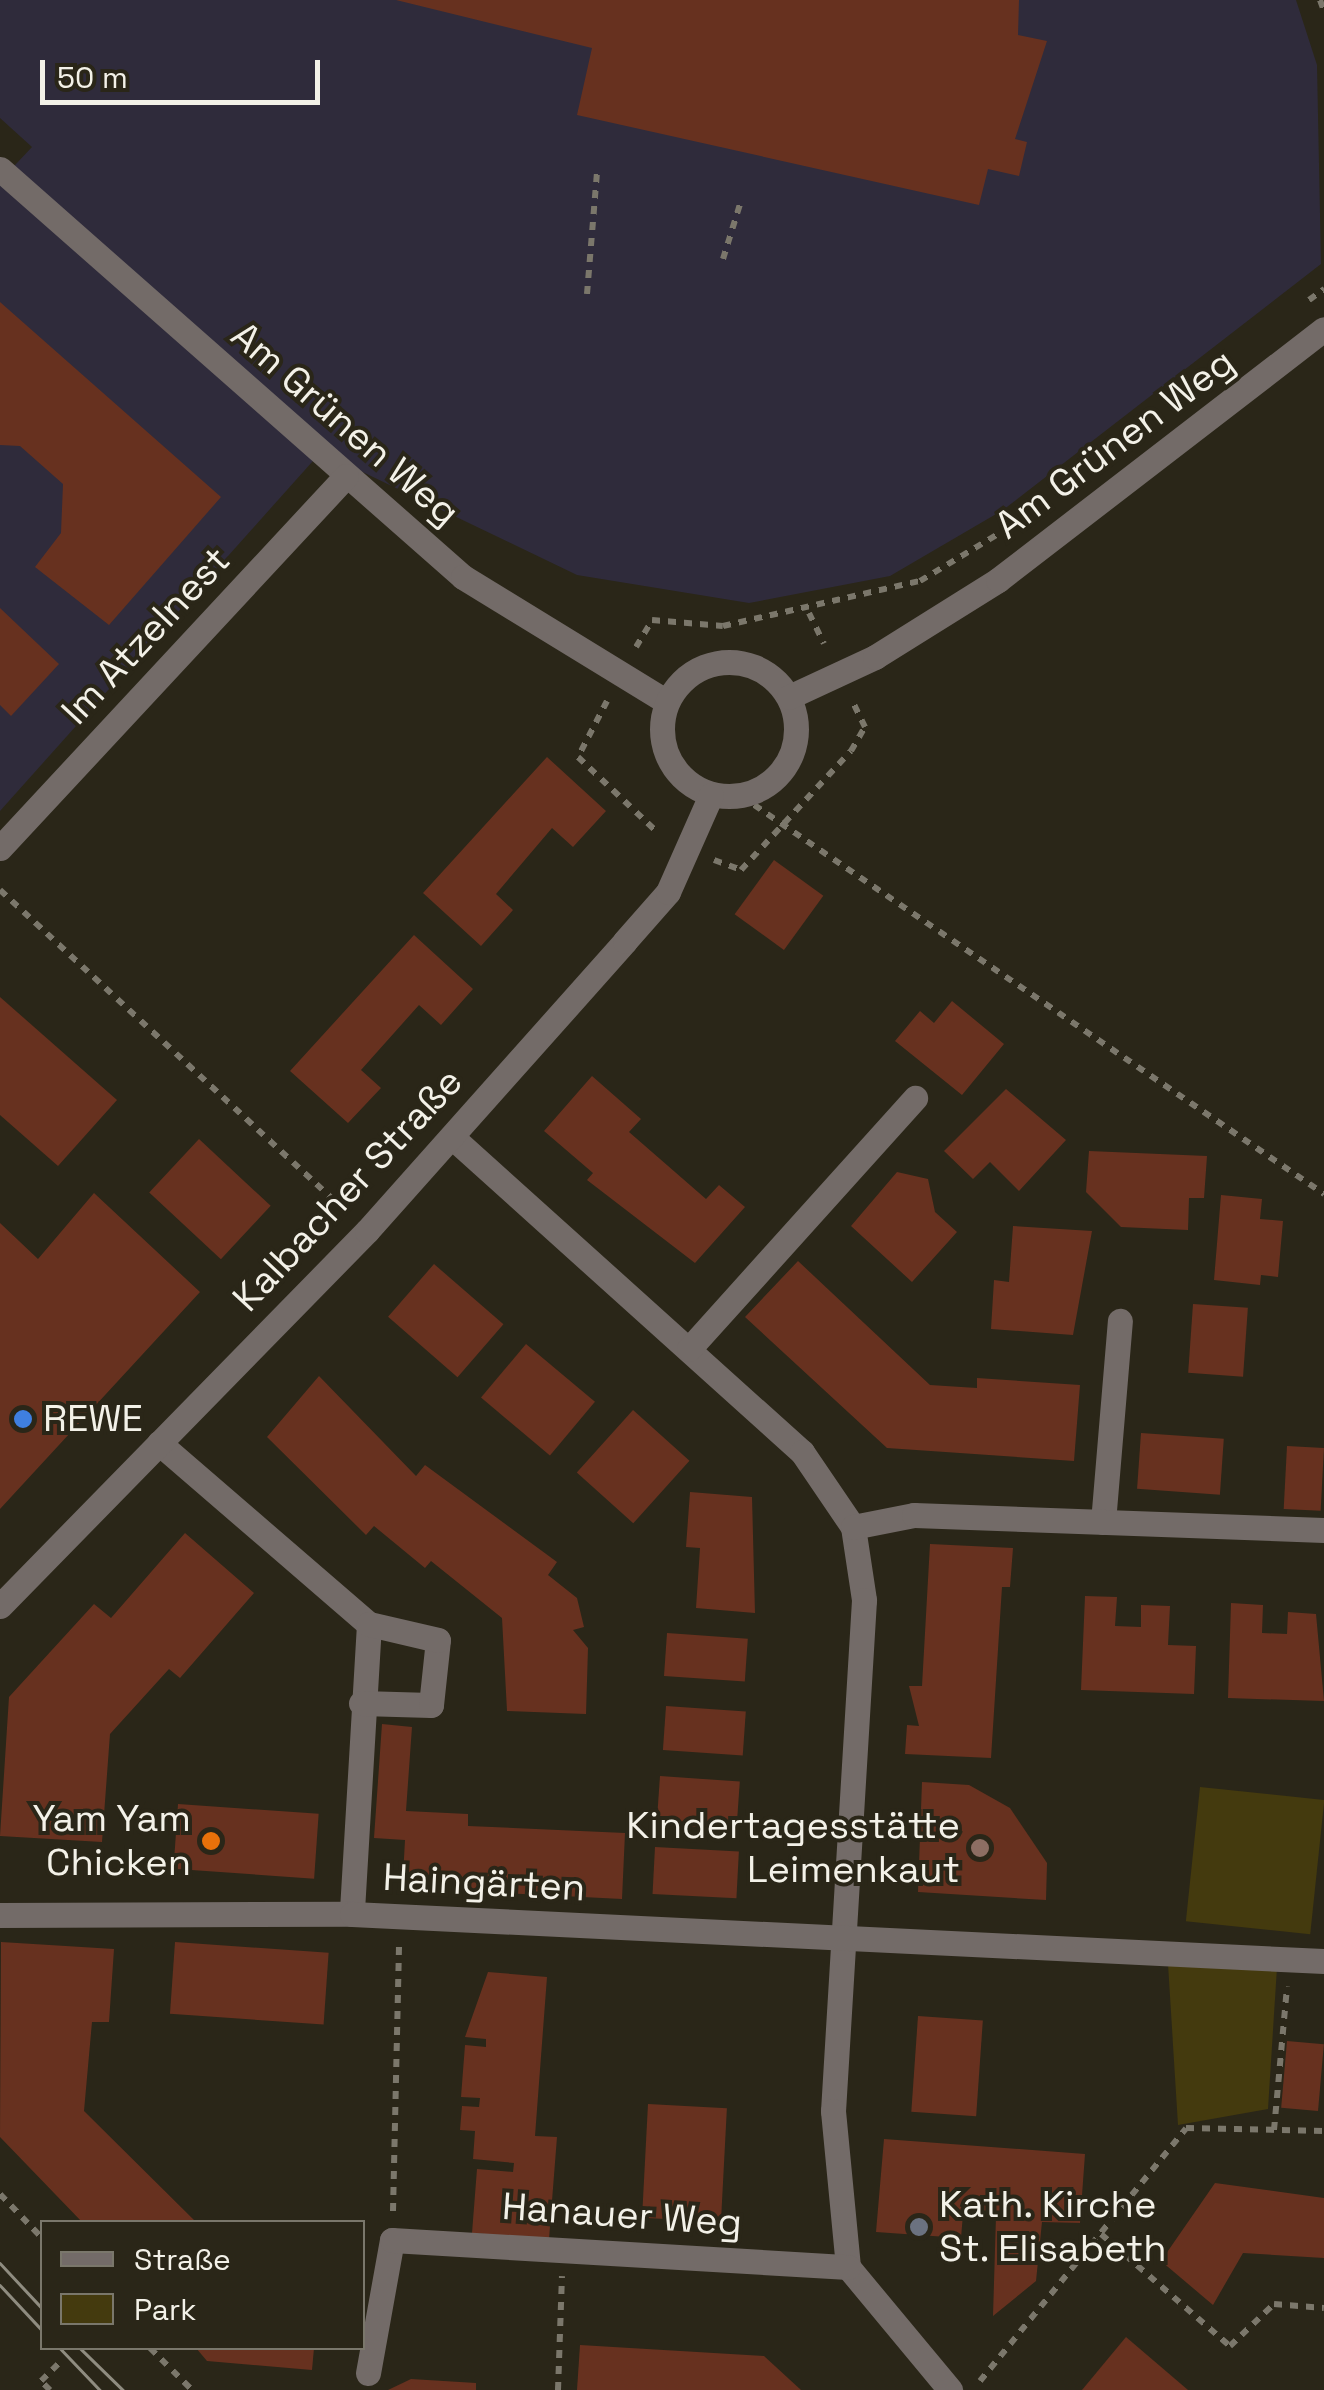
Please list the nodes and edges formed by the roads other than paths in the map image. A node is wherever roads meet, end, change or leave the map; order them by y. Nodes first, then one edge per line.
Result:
1 (0, 169) edge
2 (1324, 328) edge
3 (346, 476) junction
4 (788, 697) junction
5 (666, 702) junction
6 (711, 795) junction
7 (0, 848) edge
8 (915, 1098) dead end
9 (452, 1138) junction
10 (1120, 1321) dead end
11 (689, 1349) junction
12 (159, 1443) junction
13 (1103, 1522) junction
14 (853, 1528) junction
15 (1324, 1530) edge
16 (0, 1606) edge
17 (369, 1624) junction
18 (361, 1703) junction
19 (0, 1914) edge
20 (352, 1914) junction
21 (842, 1936) junction
22 (1324, 1961) edge
23 (848, 2267) junction
24 (368, 2372) dead end
25 (950, 2390) edge

1 - 3 street, Am Grünen Weg
2 - 4 street, Am Grünen Weg
3 - 5 street, Am Grünen Weg
3 - 7 street, Im Atzelnest
4 - 5 street
4 - 6 street
5 - 6 street
6 - 9 street, Kalbacher Straße
8 - 11 street
9 - 11 street
9 - 12 street, Kalbacher Straße
10 - 13 street
11 - 14 street
12 - 16 street, Kalbacher Straße
12 - 17 street
13 - 14 street
13 - 15 street
14 - 21 street
17 - 18 street
17 - 18 street
18 - 20 street
19 - 20 street, Haingärten
20 - 21 street, Haingärten
21 - 22 street, Haingärten
21 - 23 street
23 - 24 street, Hanauer Weg
23 - 25 street

